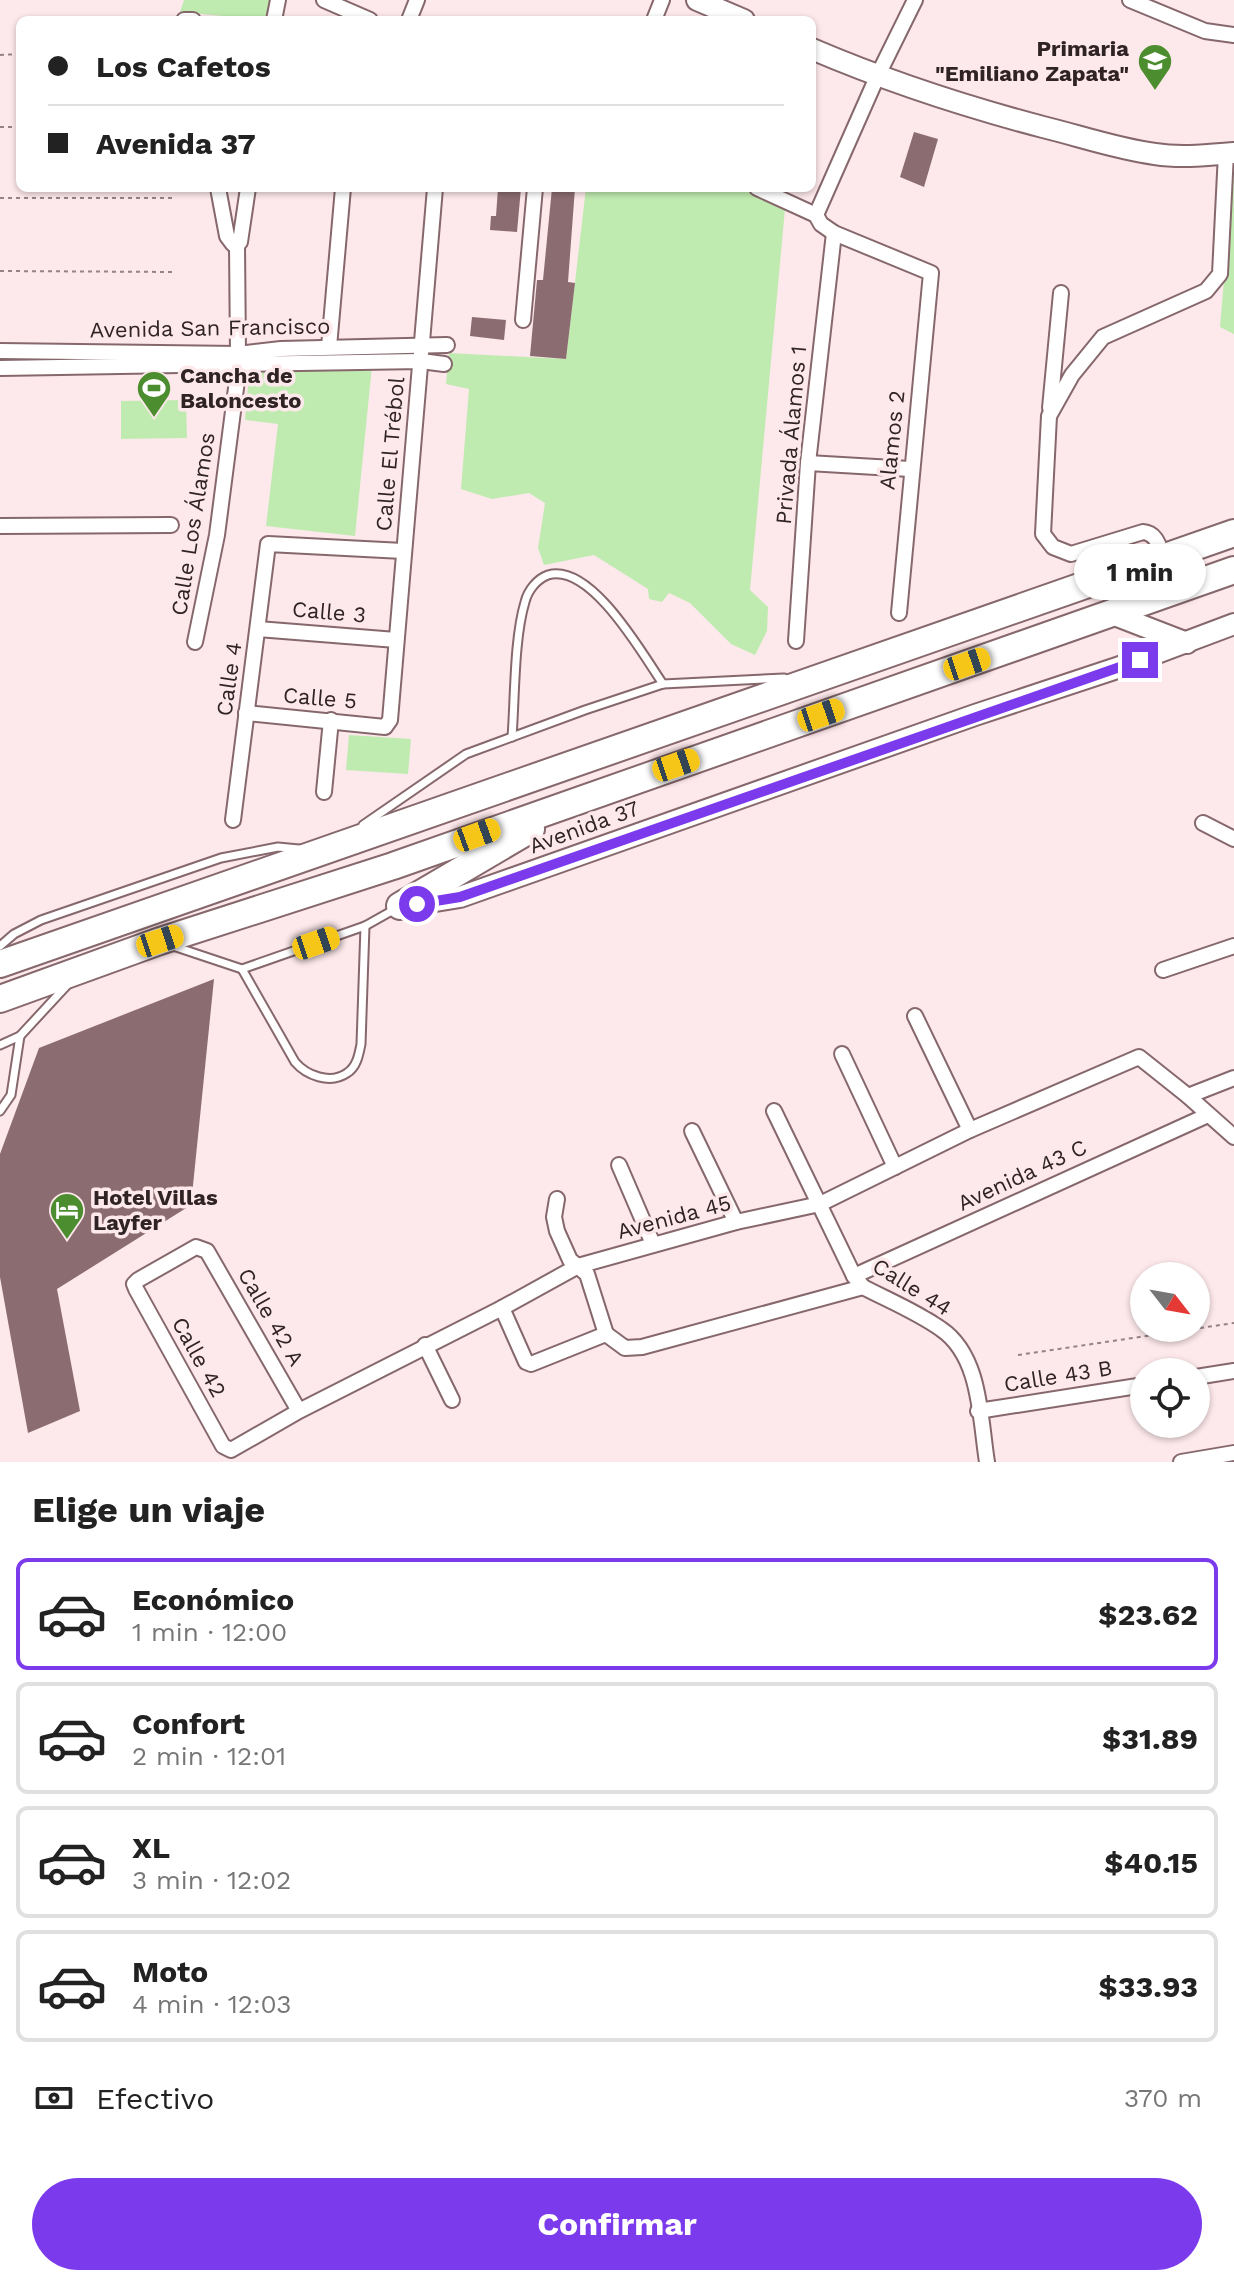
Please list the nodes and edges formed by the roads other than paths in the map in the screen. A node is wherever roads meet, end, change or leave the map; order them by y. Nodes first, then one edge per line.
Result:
1 (324, 0) edge
2 (697, 0) edge
3 (915, 0) edge
4 (1130, 0) edge
5 (359, 16) edge
6 (735, 16) edge
7 (1234, 35) edge
8 (816, 51) edge
9 (877, 77) junction
10 (1230, 153) edge
11 (219, 192) edge
12 (247, 192) edge
13 (343, 192) edge
14 (435, 192) edge
15 (535, 192) edge
16 (766, 192) edge
17 (816, 215) junction
18 (834, 233) junction
19 (237, 245) junction
20 (1061, 293) dead end
21 (523, 320) dead end
22 (447, 345) dead end
23 (329, 347) junction
24 (0, 351) edge
25 (421, 354) junction
26 (281, 356) junction
27 (238, 359) junction
28 (444, 364) dead end
29 (0, 368) edge
30 (1049, 416) junction
31 (808, 463) junction
32 (910, 469) junction
33 (171, 525) dead end
34 (0, 526) edge
35 (1234, 533) edge
36 (403, 551) junction
37 (1164, 559) junction
38 (1234, 570) edge
39 (899, 613) dead end
40 (1112, 614) junction
41 (1234, 624) edge
42 (258, 629) junction
43 (396, 640) junction
44 (796, 641) dead end
45 (195, 642) dead end
46 (1187, 643) junction
47 (826, 676) junction
48 (663, 684) junction
49 (246, 713) junction
50 (331, 720) junction
51 (388, 724) joint
52 (512, 737) junction
53 (324, 792) dead end
54 (589, 795) junction
55 (233, 820) dead end
56 (1203, 823) dead end
57 (1234, 839) edge
58 (325, 851) junction
59 (400, 906) junction
60 (365, 926) junction
61 (160, 941) junction
62 (0, 946) edge
63 (1234, 946) edge
64 (0, 964) edge
65 (83, 969) junction
66 (242, 969) junction
67 (1163, 970) dead end
68 (0, 999) edge
69 (915, 1016) dead end
70 (20, 1036) junction
71 (0, 1045) edge
72 (842, 1054) dead end
73 (1234, 1078) edge
74 (1188, 1096) junction
75 (0, 1111) edge
76 (774, 1111) dead end
77 (1208, 1115) junction
78 (970, 1130) junction
79 (692, 1131) dead end
80 (1234, 1137) edge
81 (619, 1165) dead end
82 (895, 1167) junction
83 (557, 1199) dead end
84 (820, 1204) junction
85 (736, 1222) junction
86 (653, 1244) junction
87 (202, 1249) joint
88 (578, 1266) junction
89 (858, 1282) junction
90 (502, 1308) junction
91 (606, 1334) junction
92 (425, 1345) junction
93 (1234, 1371) edge
94 (1210, 1375) edge
95 (1130, 1387) edge
96 (452, 1400) dead end
97 (299, 1411) junction
98 (978, 1411) junction
99 (227, 1449) joint
100 (1234, 1453) edge
101 (987, 1462) edge
102 (1181, 1462) edge

1 - 5 street
2 - 6 street
3 - 9 street
4 - 7 street
8 - 9 street
9 - 10 street
9 - 17 street
10 - 30 street
11 - 19 street
12 - 19 street
13 - 23 street
14 - 25 street, Calle El Trébol
15 - 21 street
16 - 17 street
17 - 18 street
18 - 31 street, Privada Álamos 1
18 - 32 street, Alamos 2
19 - 27 street, Calle Los Álamos
20 - 30 street
22 - 25 street
23 - 25 street, Avenida San Francisco
23 - 26 street, Avenida San Francisco
24 - 27 street, Avenida San Francisco
25 - 26 street, Avenida San Francisco
25 - 28 street
25 - 36 street, Calle El Trébol
26 - 27 street, Avenida San Francisco
27 - 29 street, Avenida San Francisco
27 - 45 street, Calle Los Álamos
30 - 37 street
31 - 32 street
31 - 44 street, Privada Álamos 1
32 - 39 street, Alamos 2
33 - 34 street
35 - 37 highway
36 - 42 street, Calle 4
36 - 43 street, Calle El Trébol
37 - 47 highway
38 - 40 highway
40 - 46 street
40 - 54 highway
41 - 46 street, Avenida 37
42 - 43 street, Calle 3
42 - 49 street, Calle 4
43 - 51 street, Calle El Trébol
46 - 59 street, Avenida 37
47 - 48 lane
47 - 58 highway
48 - 52 lane
48 - 52 lane
49 - 50 street, Calle 5
49 - 55 street, Calle 4
50 - 51 street, Calle 5
50 - 53 street
52 - 58 lane
54 - 59 highway
54 - 61 highway
56 - 57 street
58 - 62 lane
58 - 64 highway
59 - 60 lane
60 - 66 lane
60 - 66 lane
61 - 65 highway
61 - 66 lane
63 - 67 street
65 - 68 highway
65 - 70 lane
69 - 78 street
70 - 71 lane
70 - 75 lane
72 - 82 street
73 - 74 street
74 - 77 street
74 - 78 street, Avenida 45
76 - 84 street, Calle 44
77 - 80 street
77 - 89 street, Avenida 43 C
78 - 82 street, Avenida 45
79 - 85 street
81 - 86 street
82 - 84 street, Avenida 45
83 - 88 street
84 - 85 street, Avenida 45
84 - 89 street, Calle 44
85 - 86 street, Avenida 45
86 - 88 street, Avenida 45
87 - 97 street, Calle 42 A
87 - 99 street, Calle 42
88 - 90 street, Avenida 45
88 - 91 street
89 - 91 street, Avenida 43 C
89 - 98 street, Calle 44
90 - 91 street
90 - 92 street, Avenida 45
92 - 96 street
92 - 97 street, Avenida 45
93 - 94 street
95 - 98 street, Calle 43 B
97 - 99 street, Avenida 45
98 - 101 street, Calle 44
100 - 102 street

